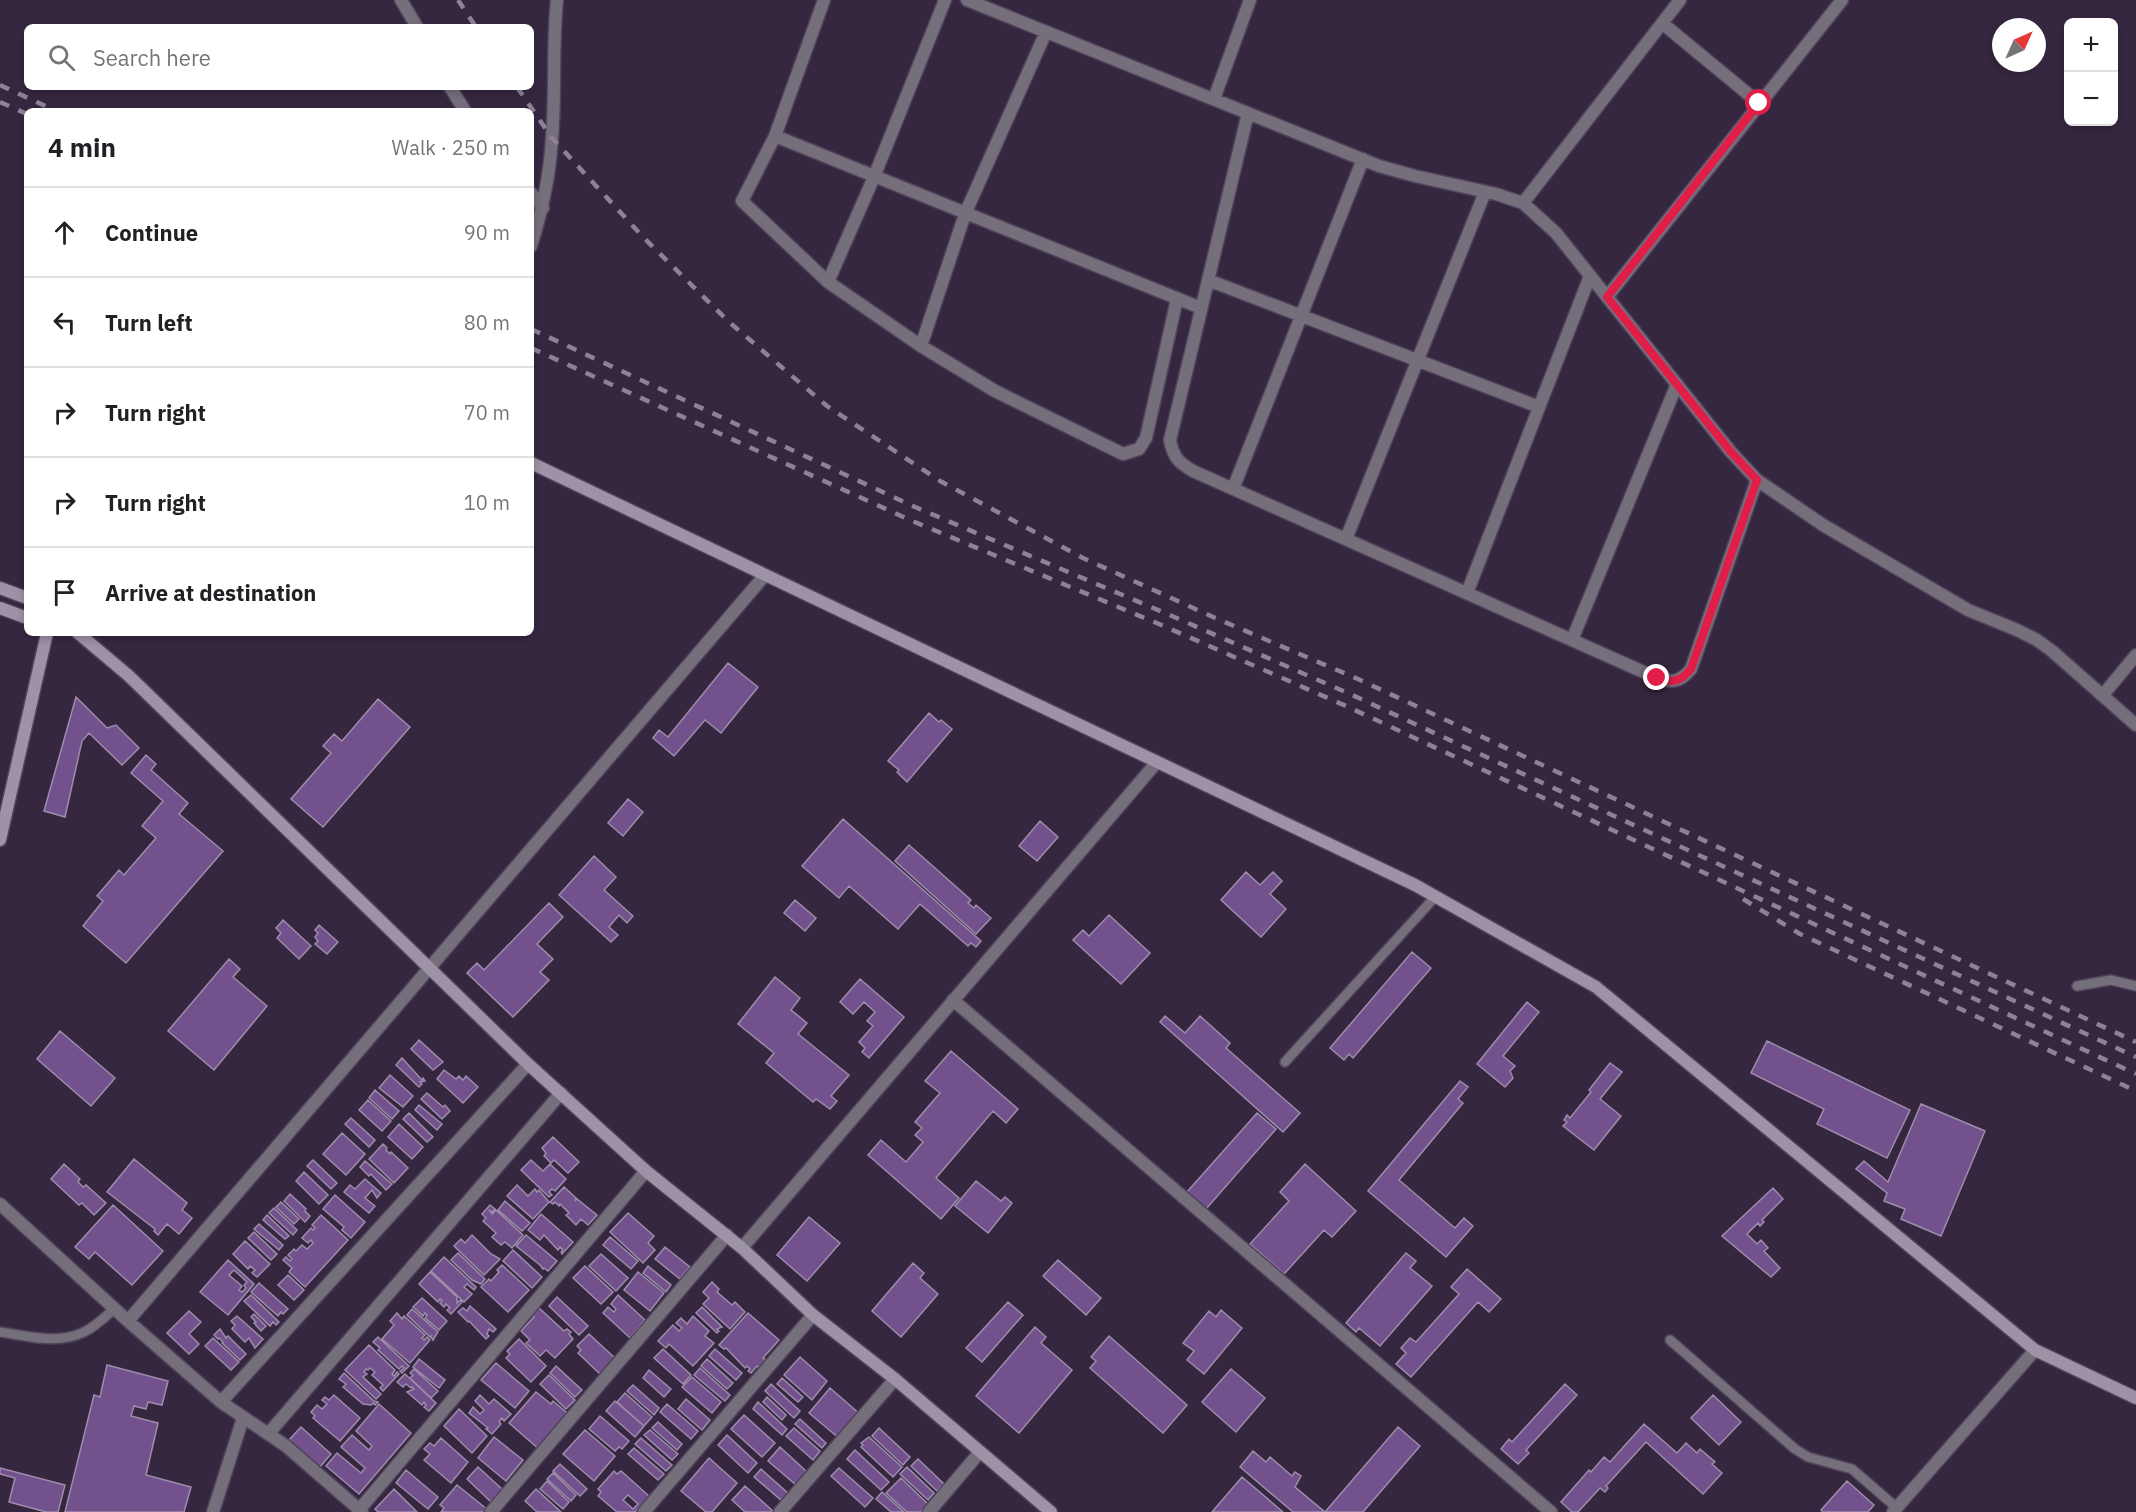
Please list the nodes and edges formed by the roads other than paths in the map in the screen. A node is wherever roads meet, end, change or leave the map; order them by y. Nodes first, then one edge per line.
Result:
1 (401, 0) edge
2 (557, 0) edge
3 (824, 0) edge
4 (945, 0) edge
5 (968, 0) edge
6 (1250, 0) edge
7 (1680, 0) edge
8 (1842, 0) edge
9 (1662, 23) junction
10 (415, 24) edge
11 (1046, 32) junction
12 (452, 90) edge
13 (1215, 99) junction
14 (1759, 103) junction
15 (463, 108) edge
16 (1248, 113) junction
17 (775, 136) junction
18 (1363, 159) junction
19 (874, 177) junction
20 (1485, 192) junction
21 (534, 197) edge
22 (1523, 203) junction
23 (543, 208) junction
24 (965, 214) junction
25 (534, 236) edge
26 (1590, 276) junction
27 (1208, 280) junction
28 (828, 282) junction
29 (1607, 297) junction
30 (1177, 299) junction
31 (1201, 309) junction
32 (1302, 316) junction
33 (921, 346) junction
34 (1417, 360) junction
35 (1677, 384) junction
36 (1539, 407) junction
37 (534, 464) edge
38 (1757, 480) junction
39 (1233, 489) junction
40 (1346, 539) junction
41 (765, 575) junction
42 (0, 588) edge
43 (1467, 593) junction
44 (24, 597) edge
45 (0, 608) edge
46 (24, 617) edge
47 (46, 636) edge
48 (81, 636) edge
49 (1572, 640) junction
50 (2136, 655) edge
51 (2103, 695) junction
52 (2136, 725) edge
53 (1157, 762) junction
54 (0, 840) edge
55 (1436, 897) junction
56 (430, 967) junction
57 (2077, 986) dead end
58 (2136, 986) edge
59 (953, 1000) junction
60 (1285, 1062) dead end
61 (528, 1064) junction
62 (561, 1093) junction
63 (646, 1171) junction
64 (0, 1204) edge
65 (727, 1235) junction
66 (742, 1248) junction
67 (114, 1309) junction
68 (813, 1315) junction
69 (128, 1321) junction
70 (0, 1332) edge
71 (1670, 1340) dead end
72 (2035, 1350) junction
73 (895, 1379) junction
74 (2136, 1398) edge
75 (220, 1402) junction
76 (243, 1418) junction
77 (269, 1433) junction
78 (980, 1452) junction
79 (1895, 1510) edge
80 (360, 1511) edge
81 (213, 1512) edge
82 (491, 1512) edge
83 (644, 1512) edge
84 (780, 1512) edge
85 (929, 1512) edge
86 (1051, 1512) edge
87 (1551, 1512) edge

1 - 10 street
2 - 23 street
3 - 17 street
4 - 19 street
5 - 11 street
6 - 13 street
7 - 9 street
8 - 14 street
9 - 14 street
9 - 22 street
11 - 13 street
11 - 24 street
12 - 15 street
13 - 16 street
14 - 29 street
16 - 18 street
16 - 27 street
17 - 19 street
17 - 28 street
18 - 20 street
18 - 32 street
19 - 24 street
19 - 28 street
20 - 22 street
20 - 34 street
21 - 23 street
22 - 26 street
23 - 25 street
24 - 30 street
24 - 33 street
26 - 29 street
26 - 36 street
27 - 31 street
27 - 32 street
28 - 33 street
29 - 35 street
30 - 31 street
30 - 33 street
31 - 39 street
32 - 34 street
32 - 39 street
34 - 36 street
34 - 40 street
35 - 38 street
35 - 49 street
36 - 43 street
37 - 41 main road
38 - 49 street
38 - 51 street
39 - 40 street
40 - 43 street
41 - 53 main road
41 - 56 street
42 - 44 main road
43 - 49 street
45 - 46 main road
47 - 54 main road
48 - 56 main road
50 - 51 street
51 - 52 street
53 - 55 main road
53 - 59 street
55 - 60 lane
55 - 72 main road
56 - 61 main road
56 - 69 street
57 - 58 lane
59 - 66 street
59 - 87 street
61 - 62 main road
61 - 75 street
62 - 63 main road
62 - 77 street
63 - 65 main road
63 - 80 street
64 - 67 street
65 - 66 main road
65 - 82 street
66 - 68 main road
67 - 69 street
67 - 70 lane
68 - 73 main road
68 - 83 street
69 - 75 street
71 - 79 lane
72 - 74 main road
72 - 79 street
73 - 78 main road
73 - 84 street
75 - 76 street
76 - 77 street
76 - 81 street
77 - 80 street
78 - 85 street
78 - 86 main road

